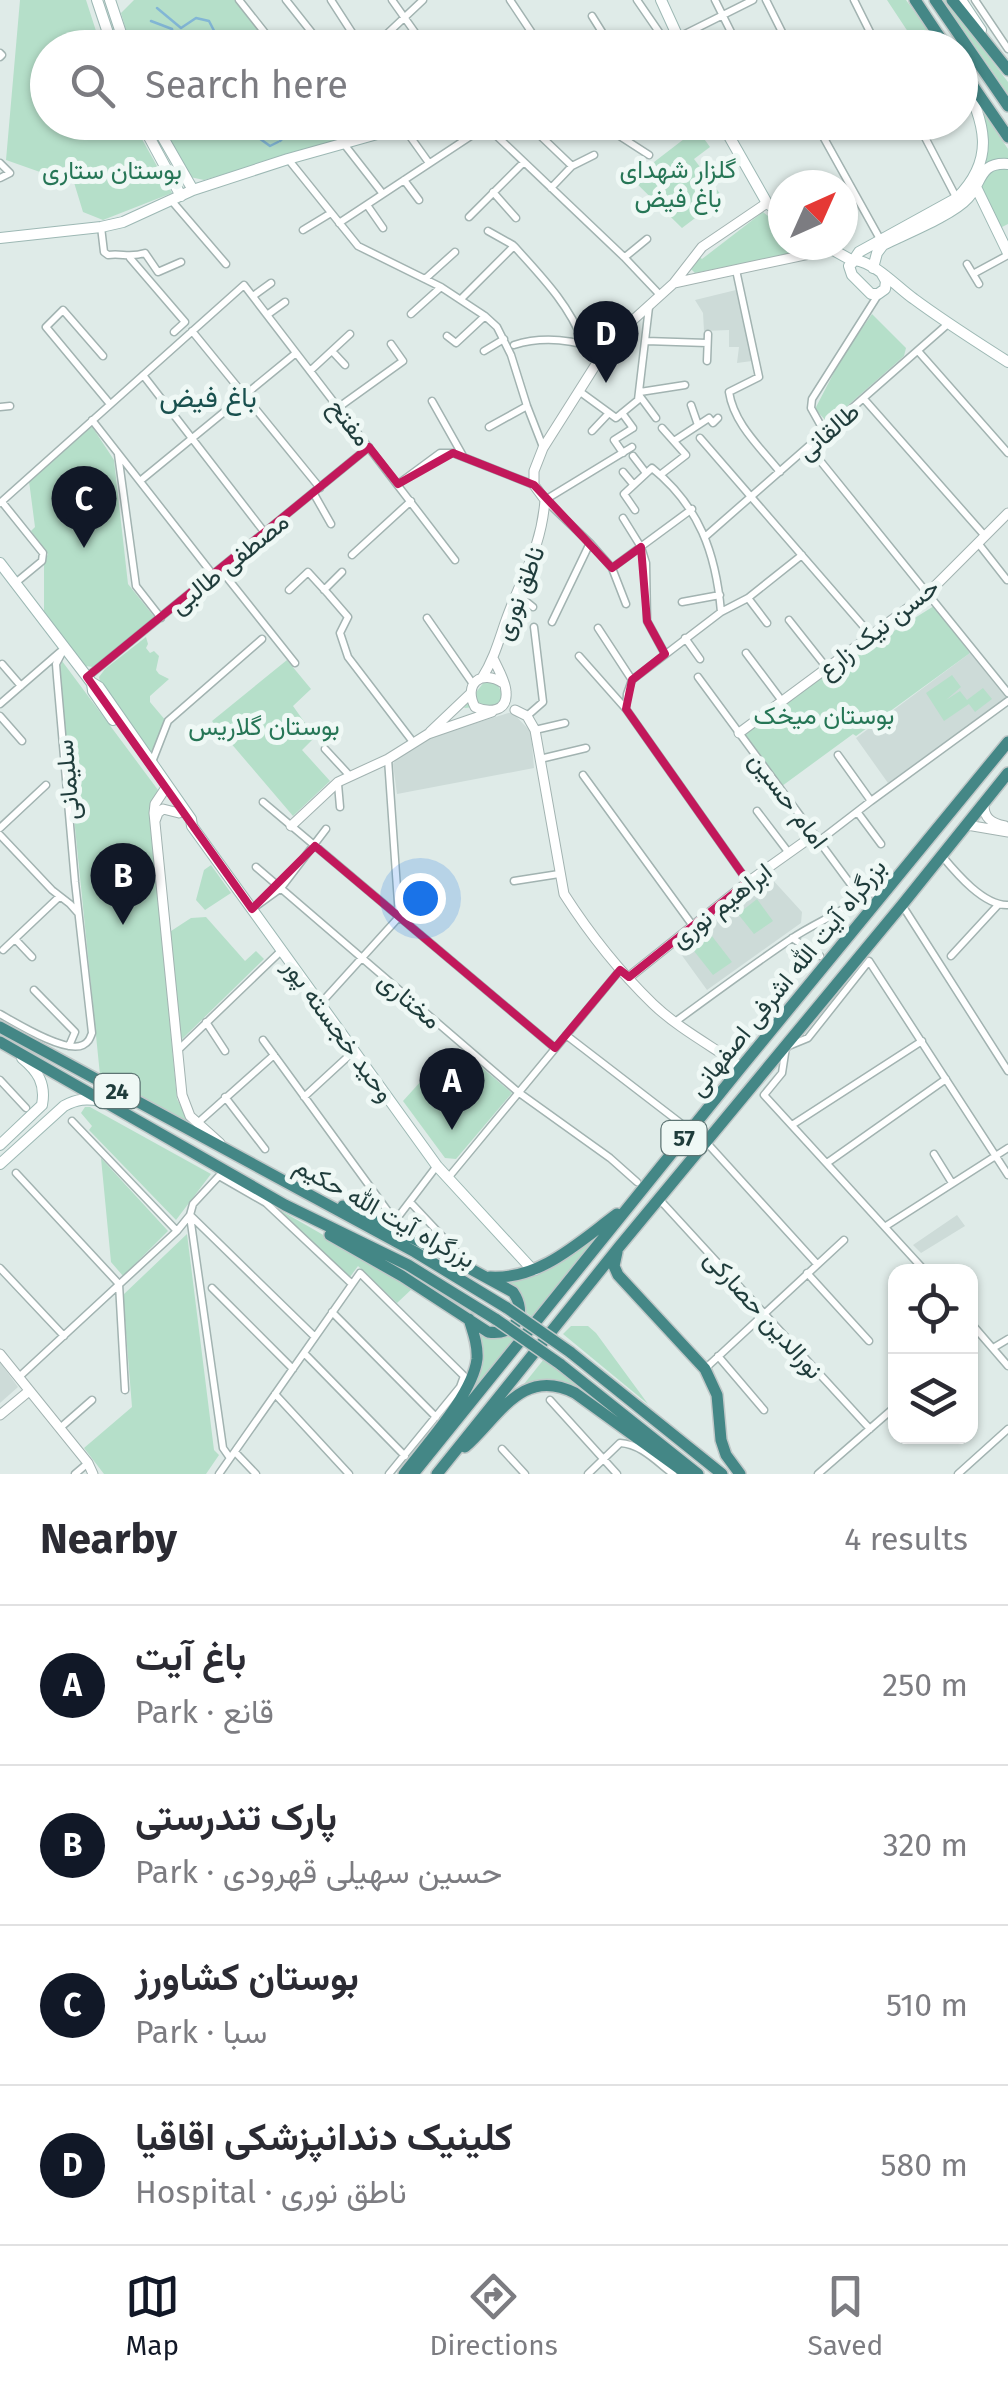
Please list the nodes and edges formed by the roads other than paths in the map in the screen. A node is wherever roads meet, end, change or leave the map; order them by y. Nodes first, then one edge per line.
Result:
1 (97, 0) edge
2 (110, 0) edge
3 (239, 0) edge
4 (286, 0) edge
5 (331, 0) edge
6 (392, 0) edge
7 (423, 0) edge
8 (510, 0) edge
9 (637, 0) edge
10 (661, 0) edge
11 (715, 0) edge
12 (753, 0) edge
13 (766, 0) edge
14 (854, 0) edge
15 (915, 0) edge
16 (935, 0) edge
17 (952, 0) edge
18 (961, 0) edge
19 (975, 0) edge
20 (723, 15) junction
21 (592, 16) dead end
22 (404, 17) junction
23 (107, 30) edge
24 (120, 30) edge
25 (263, 30) edge
26 (310, 30) edge
27 (350, 30) edge
28 (391, 30) edge
29 (413, 30) edge
30 (530, 30) edge
31 (601, 30) edge
32 (658, 30) edge
33 (675, 30) edge
34 (700, 30) edge
35 (730, 30) edge
36 (781, 30) edge
37 (869, 30) edge
38 (935, 30) edge
39 (956, 30) edge
40 (977, 30) edge
41 (978, 32) edge
42 (988, 44) junction
43 (1007, 45) edge
44 (978, 62) edge
45 (1008, 70) edge
46 (978, 95) edge
47 (1008, 106) edge
48 (978, 115) edge
49 (1008, 136) edge
50 (153, 140) edge
51 (162, 140) edge
52 (355, 140) edge
53 (413, 140) edge
54 (462, 140) edge
55 (500, 140) edge
56 (545, 140) edge
57 (625, 140) edge
58 (731, 140) edge
59 (825, 140) edge
60 (927, 140) edge
61 (347, 142) junction
62 (594, 155) dead end
63 (648, 155) dead end
64 (288, 159) junction
65 (0, 163) edge
66 (523, 163) junction
67 (429, 164) junction
68 (1008, 164) edge
69 (572, 166) junction
70 (0, 178) edge
71 (178, 178) junction
72 (404, 180) junction
73 (972, 186) junction
74 (551, 188) junction
75 (192, 190) junction
76 (493, 192) junction
77 (383, 194) junction
78 (176, 198) junction
79 (956, 198) junction
80 (419, 200) dead end
81 (767, 204) joint
82 (367, 205) junction
83 (331, 213) junction
84 (469, 217) dead end
85 (516, 218) dead end
86 (339, 223) junction
87 (101, 228) junction
88 (384, 228) dead end
89 (303, 230) dead end
90 (1003, 230) edge
91 (488, 232) dead end
92 (0, 238) edge
93 (647, 239) dead end
94 (882, 242) junction
95 (514, 246) junction
96 (456, 252) dead end
97 (1008, 254) edge
98 (624, 257) junction
99 (130, 258) junction
100 (772, 260) edge
101 (846, 260) edge
102 (181, 262) dead end
103 (226, 264) dead end
104 (967, 264) dead end
105 (852, 267) junction
106 (736, 269) junction
107 (878, 271) junction
108 (973, 274) junction
109 (424, 279) junction
110 (271, 283) dead end
111 (674, 283) junction
112 (979, 284) dead end
113 (441, 287) junction
114 (880, 293) junction
115 (660, 295) junction
116 (253, 296) junction
117 (462, 299) junction
118 (914, 299) junction
119 (285, 302) dead end
120 (649, 306) junction
121 (410, 314) dead end
122 (268, 315) junction
123 (484, 316) junction
124 (949, 323) junction
125 (192, 331) junction
126 (174, 332) dead end
127 (350, 334) dead end
128 (446, 336) dead end
129 (504, 339) junction
130 (646, 341) junction
131 (582, 342) junction
132 (392, 344) dead end
133 (514, 345) dead end
134 (918, 350) junction
135 (332, 351) junction
136 (484, 351) dead end
137 (603, 352) junction
138 (296, 353) junction
139 (103, 356) dead end
140 (708, 361) dead end
141 (1008, 362) edge
142 (344, 365) dead end
143 (310, 371) junction
144 (143, 375) junction
145 (685, 385) dead end
146 (579, 391) junction
147 (245, 396) junction
148 (639, 396) junction
149 (864, 399) junction
150 (432, 400) dead end
151 (110, 404) junction
152 (691, 405) dead end
153 (10, 406) dead end
154 (527, 406) junction
155 (0, 407) edge
156 (338, 408) junction
157 (609, 413) junction
158 (622, 413) junction
159 (656, 418) dead end
160 (718, 418) dead end
161 (92, 420) junction
162 (698, 425) junction
163 (489, 426) dead end
164 (662, 428) dead end
165 (592, 430) dead end
166 (825, 433) junction
167 (700, 438) dead end
168 (192, 439) junction
169 (674, 441) junction
170 (369, 447) junction
171 (809, 447) junction
172 (544, 448) junction
173 (118, 453) junction
174 (622, 453) junction
175 (1008, 454) edge
176 (464, 458) junction
177 (623, 472) dead end
178 (780, 472) junction
179 (646, 473) junction
180 (660, 475) junction
181 (140, 481) junction
182 (398, 484) junction
183 (633, 484) junction
184 (534, 485) junction
185 (317, 491) junction
186 (752, 496) junction
187 (546, 500) junction
188 (412, 501) junction
189 (1, 502) edge
190 (692, 509) junction
191 (634, 510) dead end
192 (1008, 514) edge
193 (622, 518) dead end
194 (331, 524) dead end
195 (265, 533) junction
196 (706, 536) junction
197 (982, 539) junction
198 (590, 543) junction
199 (642, 546) junction
200 (802, 555) junction
201 (352, 556) dead end
202 (455, 560) dead end
203 (0, 563) edge
204 (612, 568) junction
205 (221, 570) junction
206 (342, 572) dead end
207 (214, 576) junction
208 (19, 580) dead end
209 (1007, 580) edge
210 (289, 590) dead end
211 (328, 594) junction
212 (517, 594) junction
213 (927, 594) junction
214 (720, 595) junction
215 (748, 598) junction
216 (682, 602) dead end
217 (626, 604) dead end
218 (532, 607) dead end
219 (722, 612) junction
220 (161, 618) junction
221 (428, 618) dead end
222 (789, 620) dead end
223 (552, 622) dead end
224 (768, 623) dead end
225 (534, 627) dead end
226 (598, 628) dead end
227 (872, 636) junction
228 (262, 638) dead end
229 (685, 638) junction
230 (65, 648) junction
231 (746, 653) dead end
232 (665, 654) junction
233 (579, 656) dead end
234 (700, 659) dead end
235 (494, 660) junction
236 (2, 664) edge
237 (295, 664) dead end
238 (827, 668) junction
239 (698, 677) dead end
240 (89, 680) junction
241 (632, 680) junction
242 (475, 685) junction
243 (21, 686) junction
244 (505, 686) junction
245 (1008, 692) edge
246 (782, 701) junction
247 (1008, 701) edge
248 (0, 704) edge
249 (626, 709) junction
250 (516, 710) junction
251 (495, 711) junction
252 (0, 716) edge
253 (527, 716) junction
254 (565, 723) dead end
255 (535, 730) junction
256 (739, 733) junction
257 (428, 734) junction
258 (22, 741) dead end
259 (414, 742) junction
260 (1008, 742) edge
261 (586, 748) dead end
262 (325, 750) dead end
263 (838, 755) dead end
264 (388, 759) junction
265 (540, 760) junction
266 (151, 763) junction
267 (1008, 773) edge
268 (584, 775) dead end
269 (350, 776) junction
270 (338, 782) junction
271 (46, 785) dead end
272 (165, 789) junction
273 (871, 801) junction
274 (264, 802) dead end
275 (984, 802) junction
276 (340, 808) dead end
277 (757, 811) dead end
278 (179, 813) junction
279 (858, 813) junction
280 (155, 824) junction
281 (967, 825) junction
282 (192, 826) junction
283 (291, 826) junction
284 (326, 829) dead end
285 (1008, 830) edge
286 (0, 831) edge
287 (817, 838) junction
288 (881, 844) dead end
289 (314, 846) junction
290 (789, 853) junction
291 (942, 856) junction
292 (256, 866) dead end
293 (558, 874) junction
294 (514, 881) dead end
295 (75, 882) junction
296 (748, 882) junction
297 (893, 885) junction
298 (281, 888) junction
299 (52, 890) junction
300 (59, 897) junction
301 (859, 899) dead end
302 (1008, 905) edge
303 (902, 906) junction
304 (998, 906) junction
305 (252, 909) junction
306 (78, 914) junction
307 (399, 917) junction
308 (860, 923) junction
309 (693, 926) junction
310 (0, 934) edge
311 (876, 936) junction
312 (792, 938) junction
313 (9, 944) junction
314 (282, 950) junction
315 (838, 950) junction
316 (820, 956) dead end
317 (951, 956) dead end
318 (32, 957) dead end
319 (362, 958) junction
320 (853, 964) junction
321 (624, 974) junction
322 (34, 990) dead end
323 (320, 1004) junction
324 (0, 1014) edge
325 (206, 1022) junction
326 (675, 1022) junction
327 (0, 1027) edge
328 (566, 1035) junction
329 (263, 1040) dead end
330 (922, 1041) junction
331 (5, 1045) edge
332 (69, 1046) junction
333 (786, 1047) junction
334 (555, 1048) junction
335 (226, 1051) dead end
336 (354, 1051) junction
337 (176, 1052) junction
338 (274, 1056) junction
339 (738, 1071) junction
340 (1008, 1072) edge
341 (946, 1079) junction
342 (0, 1080) edge
343 (518, 1092) junction
344 (226, 1097) junction
345 (304, 1097) junction
346 (102, 1101) junction
347 (42, 1105) junction
348 (26, 1108) dead end
349 (52, 1115) junction
350 (201, 1120) dead end
351 (72, 1121) dead end
352 (792, 1125) junction
353 (683, 1140) junction
354 (706, 1142) junction
355 (0, 1145) edge
356 (1008, 1148) edge
357 (265, 1150) dead end
358 (234, 1154) junction
359 (934, 1154) dead end
360 (995, 1155) junction
361 (827, 1162) junction
362 (0, 1164) edge
363 (437, 1166) junction
364 (16, 1172) dead end
365 (1008, 1175) edge
366 (448, 1178) junction
367 (638, 1182) dead end
368 (952, 1183) junction
369 (302, 1191) junction
370 (659, 1199) junction
371 (410, 1202) junction
372 (285, 1206) junction
373 (629, 1206) junction
374 (190, 1215) junction
375 (886, 1226) junction
376 (177, 1231) junction
377 (844, 1240) dead end
378 (619, 1247) junction
379 (457, 1252) dead end
380 (817, 1264) junction
381 (919, 1264) edge
382 (0, 1268) edge
383 (536, 1270) junction
384 (807, 1273) junction
385 (485, 1277) junction
386 (119, 1284) junction
387 (352, 1284) junction
388 (212, 1288) dead end
389 (332, 1312) junction
390 (762, 1313) junction
391 (470, 1319) junction
392 (978, 1330) edge
393 (64, 1336) junction
394 (316, 1337) junction
395 (1008, 1339) edge
396 (868, 1341) dead end
397 (994, 1348) junction
398 (304, 1353) junction
399 (0, 1354) edge
400 (718, 1356) junction
401 (708, 1366) dead end
402 (1008, 1366) edge
403 (293, 1370) junction
404 (18, 1378) junction
405 (124, 1390) dead end
406 (28, 1391) junction
407 (276, 1394) junction
408 (92, 1400) dead end
409 (550, 1400) dead end
410 (764, 1410) dead end
411 (888, 1413) edge
412 (0, 1415) edge
413 (436, 1417) junction
414 (60, 1429) junction
415 (1008, 1429) edge
416 (870, 1430) junction
417 (502, 1449) dead end
418 (233, 1455) junction
419 (405, 1456) junction
420 (604, 1459) junction
421 (88, 1463) junction
422 (440, 1470) edge
423 (75, 1474) edge
424 (93, 1474) edge
425 (101, 1474) edge
426 (219, 1474) edge
427 (256, 1474) edge
428 (349, 1474) edge
429 (389, 1474) edge
430 (404, 1474) edge
431 (413, 1474) edge
432 (525, 1474) edge
433 (588, 1474) edge
434 (617, 1474) edge
435 (673, 1474) edge
436 (686, 1474) edge
437 (698, 1474) edge
438 (722, 1474) edge
439 (740, 1474) edge
440 (818, 1474) edge
441 (958, 1474) edge

1 - 23 main road
2 - 24 main road
3 - 25 street
4 - 26 street
5 - 27 street
6 - 22 street
7 - 22 street
8 - 30 street
9 - 32 street
10 - 33 main road
11 - 20 street
12 - 20 street
13 - 36 street
14 - 37 street
15 - 38 highway
16 - 39 highway
17 - 40 highway
18 - 42 main road
19 - 43 street
20 - 34 street
20 - 35 street
21 - 31 street
22 - 28 street
22 - 29 street
41 - 42 highway
42 - 45 highway
44 - 47 highway
46 - 49 highway
48 - 73 main road
50 - 71 main road
51 - 71 main road
52 - 61 main road
53 - 67 street
54 - 67 street
55 - 66 street
56 - 69 street
57 - 63 street
58 - 81 main road
59 - 94 street
60 - 79 street
61 - 64 main road
61 - 77 street
62 - 69 street
64 - 75 main road
64 - 83 street
65 - 70 street
66 - 74 street
66 - 76 street
67 - 72 street
68 - 73 main road
69 - 74 street
71 - 75 main road
71 - 78 main road
72 - 77 street
72 - 80 street
73 - 79 main road
73 - 90 main road
73 - 94 main road
74 - 98 street
75 - 78 main road
76 - 84 street
76 - 85 street
77 - 82 street
78 - 87 main road
78 - 103 street
79 - 94 main road
81 - 111 street
82 - 86 street
82 - 88 street
83 - 86 street
83 - 89 street
86 - 109 street
87 - 92 main road
87 - 99 street
90 - 97 main road
91 - 95 street
93 - 98 street
94 - 105 main road
94 - 107 main road
95 - 117 street
95 - 131 street
96 - 109 street
97 - 108 street
98 - 115 street
99 - 102 street
99 - 126 street
100 - 106 street
101 - 105 main road
104 - 108 street
105 - 107 main road
105 - 114 main road
106 - 111 street
106 - 178 street
107 - 114 main road
107 - 118 main road
108 - 112 street
109 - 113 street
110 - 116 street
111 - 115 street
113 - 117 street
113 - 121 street
114 - 118 main road
114 - 166 street
115 - 120 street
116 - 122 street, مفتح
116 - 125 street, مفتح
117 - 123 street
118 - 124 main road
119 - 122 street
120 - 130 street
120 - 137 street
122 - 138 street, مفتح
123 - 128 street
123 - 129 street
124 - 134 street, طالقانی
124 - 141 main road
125 - 144 street
125 - 147 street
127 - 135 street
129 - 136 street
129 - 154 street
130 - 140 street
130 - 148 street
131 - 133 street
131 - 137 street
132 - 156 street
134 - 149 street, طالقانی
134 - 175 street
135 - 142 street
135 - 143 street
137 - 146 street
138 - 143 street, مفتح
138 - 147 street
139 - 151 street
143 - 156 street, مفتح
144 - 151 street
144 - 168 street
145 - 148 street
146 - 157 street
146 - 172 street
147 - 168 street
147 - 185 street
148 - 158 street
148 - 159 street
149 - 166 street, طالقانی
149 - 197 street
150 - 176 street
151 - 161 street
152 - 162 street
153 - 155 street
154 - 163 street
154 - 172 street
156 - 170 street, مفتح
157 - 158 street
157 - 165 street
158 - 174 street
160 - 162 street
161 - 173 street
161 - 189 street
162 - 169 street
164 - 169 street
166 - 171 street, طالقانی
167 - 186 street
168 - 181 street
168 - 195 street
169 - 180 street
170 - 182 street, مفتح
170 - 185 street, مصطفی طالبی
171 - 178 street, طالقانی
171 - 213 street
172 - 184 street
173 - 181 street
173 - 220 street
174 - 179 street
174 - 187 street
176 - 182 street
176 - 184 street
177 - 183 street
178 - 186 street, طالقانی
179 - 180 street
179 - 183 street
180 - 190 street
181 - 207 street
182 - 188 street, مفتح
183 - 191 street
184 - 187 street
185 - 194 street
185 - 195 street, مصطفی طالبی
186 - 196 street, طالقانی
186 - 200 street
187 - 198 street
187 - 212 street, ناطق نوری
188 - 201 street
188 - 202 street, مفتح
189 - 208 street
190 - 196 street
190 - 199 street
192 - 197 street, حسن نیک زارع
193 - 199 street
195 - 205 street, مصطفی طالبی
196 - 214 street
197 - 209 street
197 - 213 street, حسن نیک زارع
198 - 204 street
198 - 223 street
199 - 204 street
199 - 232 street
200 - 215 street
200 - 227 street
203 - 230 main road, وحید خجسته پور
204 - 217 street
205 - 207 street, مصطفی طالبی
205 - 237 street
206 - 211 street
207 - 220 street, مصطفی طالبی
210 - 211 street
211 - 259 street
212 - 218 street
212 - 235 street, ناطق نوری
213 - 227 street, حسن نیک زارع
213 - 245 street
214 - 216 street
214 - 219 street
215 - 219 street
215 - 224 street
219 - 229 street
220 - 240 street, مصطفی طالبی
221 - 242 street
222 - 238 street
225 - 253 street
226 - 241 street
227 - 238 street, حسن نیک زارع
228 - 266 street
229 - 232 street
229 - 234 street
230 - 240 main road, وحید خجسته پور
230 - 243 street
230 - 295 street, سلیمانی
231 - 246 street
232 - 241 street
233 - 249 street
235 - 242 street, ناطق نوری
235 - 244 street
236 - 243 street
238 - 246 street, حسن نیک زارع
239 - 256 street, امام حسین
240 - 266 main road, وحید خجسته پور
240 - 272 main road, وحید خجسته پور
241 - 249 street
242 - 244 street
242 - 251 street
242 - 257 street, ناطق نوری
243 - 248 street
244 - 250 street
244 - 251 street
246 - 256 street, حسن نیک زارع
247 - 273 street
249 - 296 street
250 - 251 street
250 - 253 street
251 - 257 street
252 - 258 street
253 - 255 street
254 - 255 street
255 - 265 street
256 - 287 street, امام حسین
257 - 259 street
259 - 264 street
260 - 297 highway, بزرگراه آیت الله اشرفی اصفهانی / 57
261 - 265 street
262 - 269 street
263 - 273 street
264 - 269 street
264 - 307 street
265 - 293 street
266 - 272 main road, وحید خجسته پور
267 - 275 highway, بزرگراه آیت الله اشرفی اصفهانی / 57
268 - 309 street
269 - 270 street
270 - 276 street
270 - 283 street
271 - 286 street
272 - 278 main road, وحید خجسته پور
272 - 280 street
272 - 282 main road, وحید خجسته پور
273 - 279 street
274 - 283 street
275 - 281 highway, بزرگراه آیت الله اشرفی اصفهانی / 57
275 - 285 street
277 - 290 street
278 - 280 street
278 - 282 main road, وحید خجسته پور
279 - 287 street
279 - 288 street
280 - 337 street
281 - 285 street
281 - 291 highway, بزرگراه آیت الله اشرفی اصفهانی / 57
282 - 305 main road, وحید خجسته پور
283 - 289 street
284 - 289 street
286 - 299 street
287 - 290 street, ابراهیم نوری
287 - 297 street, امام حسین
289 - 298 street
289 - 307 street
290 - 296 street, ابراهیم نوری
291 - 303 highway, بزرگراه آیت الله اشرفی اصفهانی / 57
291 - 304 street
292 - 298 street, مختاری
293 - 294 street
293 - 321 street
295 - 299 street
295 - 306 street, سلیمانی
296 - 309 street, ابراهیم نوری
297 - 308 highway, بزرگراه آیت الله اشرفی اصفهانی / 57
298 - 305 street
298 - 319 street, مختاری
299 - 300 street
300 - 306 street
300 - 313 street
301 - 312 street
302 - 304 street
303 - 311 highway, بزرگراه آیت الله اشرفی اصفهانی / 57
303 - 340 street
304 - 317 street
305 - 314 main road, وحید خجسته پور
306 - 332 street, سلیمانی
307 - 319 street
307 - 334 street
308 - 311 highway
308 - 315 highway, بزرگراه آیت الله اشرفی اصفهانی / 57
309 - 321 street, ابراهیم نوری
310 - 313 street
311 - 320 highway, بزرگراه آیت الله اشرفی اصفهانی / 57
312 - 316 street
312 - 326 street
313 - 318 street
314 - 323 main road, وحید خجسته پور
314 - 325 street
315 - 320 highway
315 - 339 highway, بزرگراه آیت الله اشرفی اصفهانی / 57
319 - 323 street
319 - 343 street, مختاری
320 - 333 highway, بزرگراه آیت الله اشرفی اصفهانی / 57
321 - 326 street
321 - 328 street
322 - 332 street
323 - 336 main road, وحید خجسته پور
324 - 332 street
325 - 335 street
325 - 337 street
326 - 339 street
327 - 358 highway, بزرگراه آیت الله حکیم / 24
328 - 334 street
328 - 353 street
329 - 338 street
330 - 333 street
330 - 341 street
330 - 352 street
331 - 346 highway, بزرگراه آیت الله حکیم / 24
331 - 347 main road
333 - 352 street
333 - 354 highway, بزرگراه آیت الله اشرفی اصفهانی / 57
334 - 343 street
336 - 345 street
336 - 363 main road, وحید خجسته پور
337 - 358 street
338 - 344 street
338 - 345 street
339 - 353 highway, بزرگراه آیت الله اشرفی اصفهانی / 57
341 - 360 street
341 - 361 street
342 - 348 street
343 - 366 street
343 - 367 street, مختاری
344 - 350 street
344 - 357 street
345 - 371 street
346 - 349 main road
346 - 372 highway, بزرگراه آیت الله حکیم / 24
347 - 349 main road
347 - 355 main road
349 - 362 main road
351 - 376 street
352 - 361 street
353 - 373 highway, بزرگراه آیت الله اشرفی اصفهانی / 57
354 - 370 highway, بزرگراه آیت الله اشرفی اصفهانی / 57
354 - 380 street
356 - 360 street
358 - 369 highway, بزرگراه آیت الله حکیم / 24
359 - 368 street
360 - 365 street
360 - 368 street
361 - 375 street
363 - 366 main road, وحید خجسته پور
363 - 371 street
364 - 386 street
366 - 383 main road, وحید خجسته پور
368 - 375 street
369 - 385 highway
369 - 438 highway, بزرگراه آیت الله حکیم / 24, bridge
370 - 378 highway, بزرگراه آیت الله اشرفی اصفهانی / 57
370 - 390 street, نورالدین حصارکی
371 - 379 street
372 - 391 highway
372 - 437 highway, بزرگراه آیت الله حکیم / 24, bridge
373 - 383 highway
373 - 431 highway, بزرگراه آیت الله اشرفی اصفهانی / 57
374 - 376 street
374 - 387 street
374 - 394 street
374 - 418 street
375 - 381 street
376 - 386 street
377 - 380 street
378 - 422 highway, بزرگراه آیت الله اشرفی اصفهانی / 57
378 - 439 highway
380 - 384 street
382 - 393 street
383 - 385 highway
384 - 390 street
384 - 396 street
385 - 391 highway
386 - 393 street
386 - 405 street
387 - 389 street
387 - 413 street
388 - 403 street
389 - 394 street
389 - 413 street
390 - 400 street
390 - 416 street, نورالدین حصارکی
391 - 430 highway
392 - 397 street
393 - 404 street
394 - 398 street
395 - 397 street
397 - 402 street
398 - 403 street
398 - 419 street
399 - 404 street
400 - 401 street
400 - 410 street
403 - 407 street
404 - 406 street
406 - 412 street
406 - 414 street
407 - 418 street
407 - 428 street
408 - 414 street
409 - 420 street
411 - 416 street
413 - 419 street
414 - 421 street
415 - 441 street
416 - 440 street
417 - 432 street
418 - 426 street
418 - 427 street
419 - 429 street
420 - 433 street
420 - 434 street
420 - 435 street
421 - 423 street
421 - 424 street
421 - 425 street
422 - 436 highway

